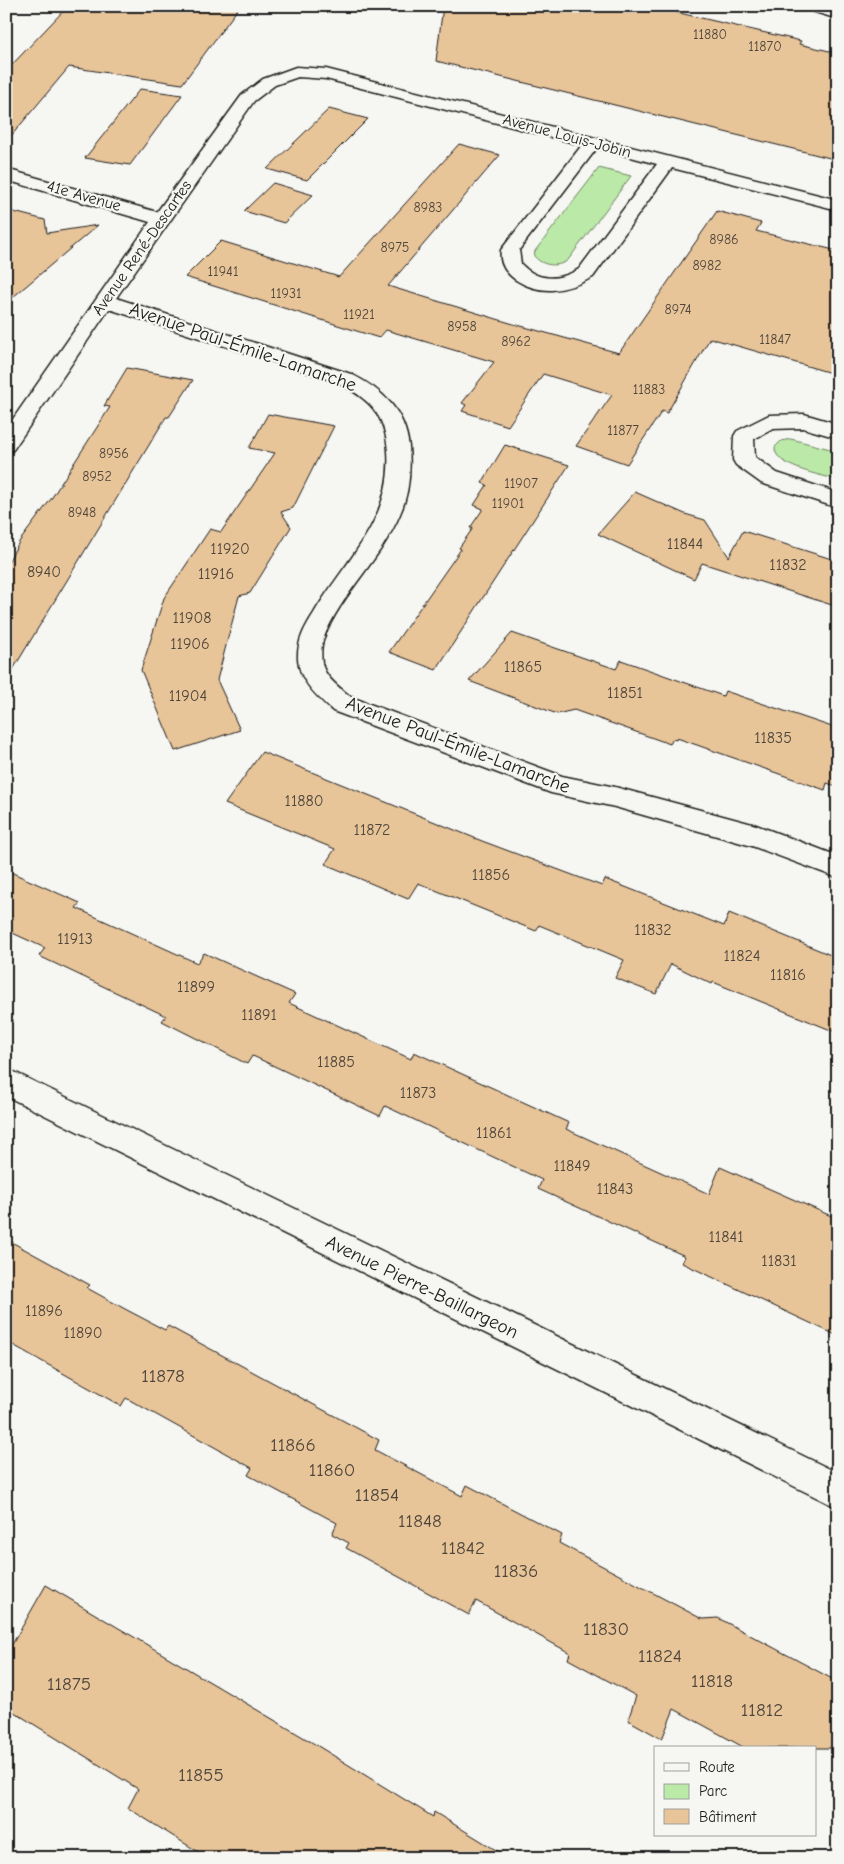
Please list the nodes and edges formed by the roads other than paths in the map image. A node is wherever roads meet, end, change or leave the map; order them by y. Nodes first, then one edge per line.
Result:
1 (810, 6) edge
2 (838, 14) edge
3 (296, 72) joint
4 (592, 143) junction
5 (667, 162) junction
6 (6, 174) edge
7 (838, 205) edge
8 (161, 219) junction
9 (105, 301) junction
10 (838, 431) edge
11 (6, 445) edge
12 (838, 501) edge
13 (838, 867) edge
14 (6, 1081) edge
15 (838, 1491) edge

1 - 2 street
3 - 4 street, Avenue Louis-Jobin
3 - 8 street, Avenue René-Descartes
4 - 5 street, Avenue Louis-Jobin
4 - 5 street
5 - 7 street, Avenue Louis-Jobin
6 - 8 street, 41e Avenue
8 - 9 street, Avenue René-Descartes
9 - 11 street, Avenue René-Descartes
9 - 13 street, Avenue Paul-Émile-Lamarche
10 - 12 street
14 - 15 street, Avenue Pierre-Baillargeon

